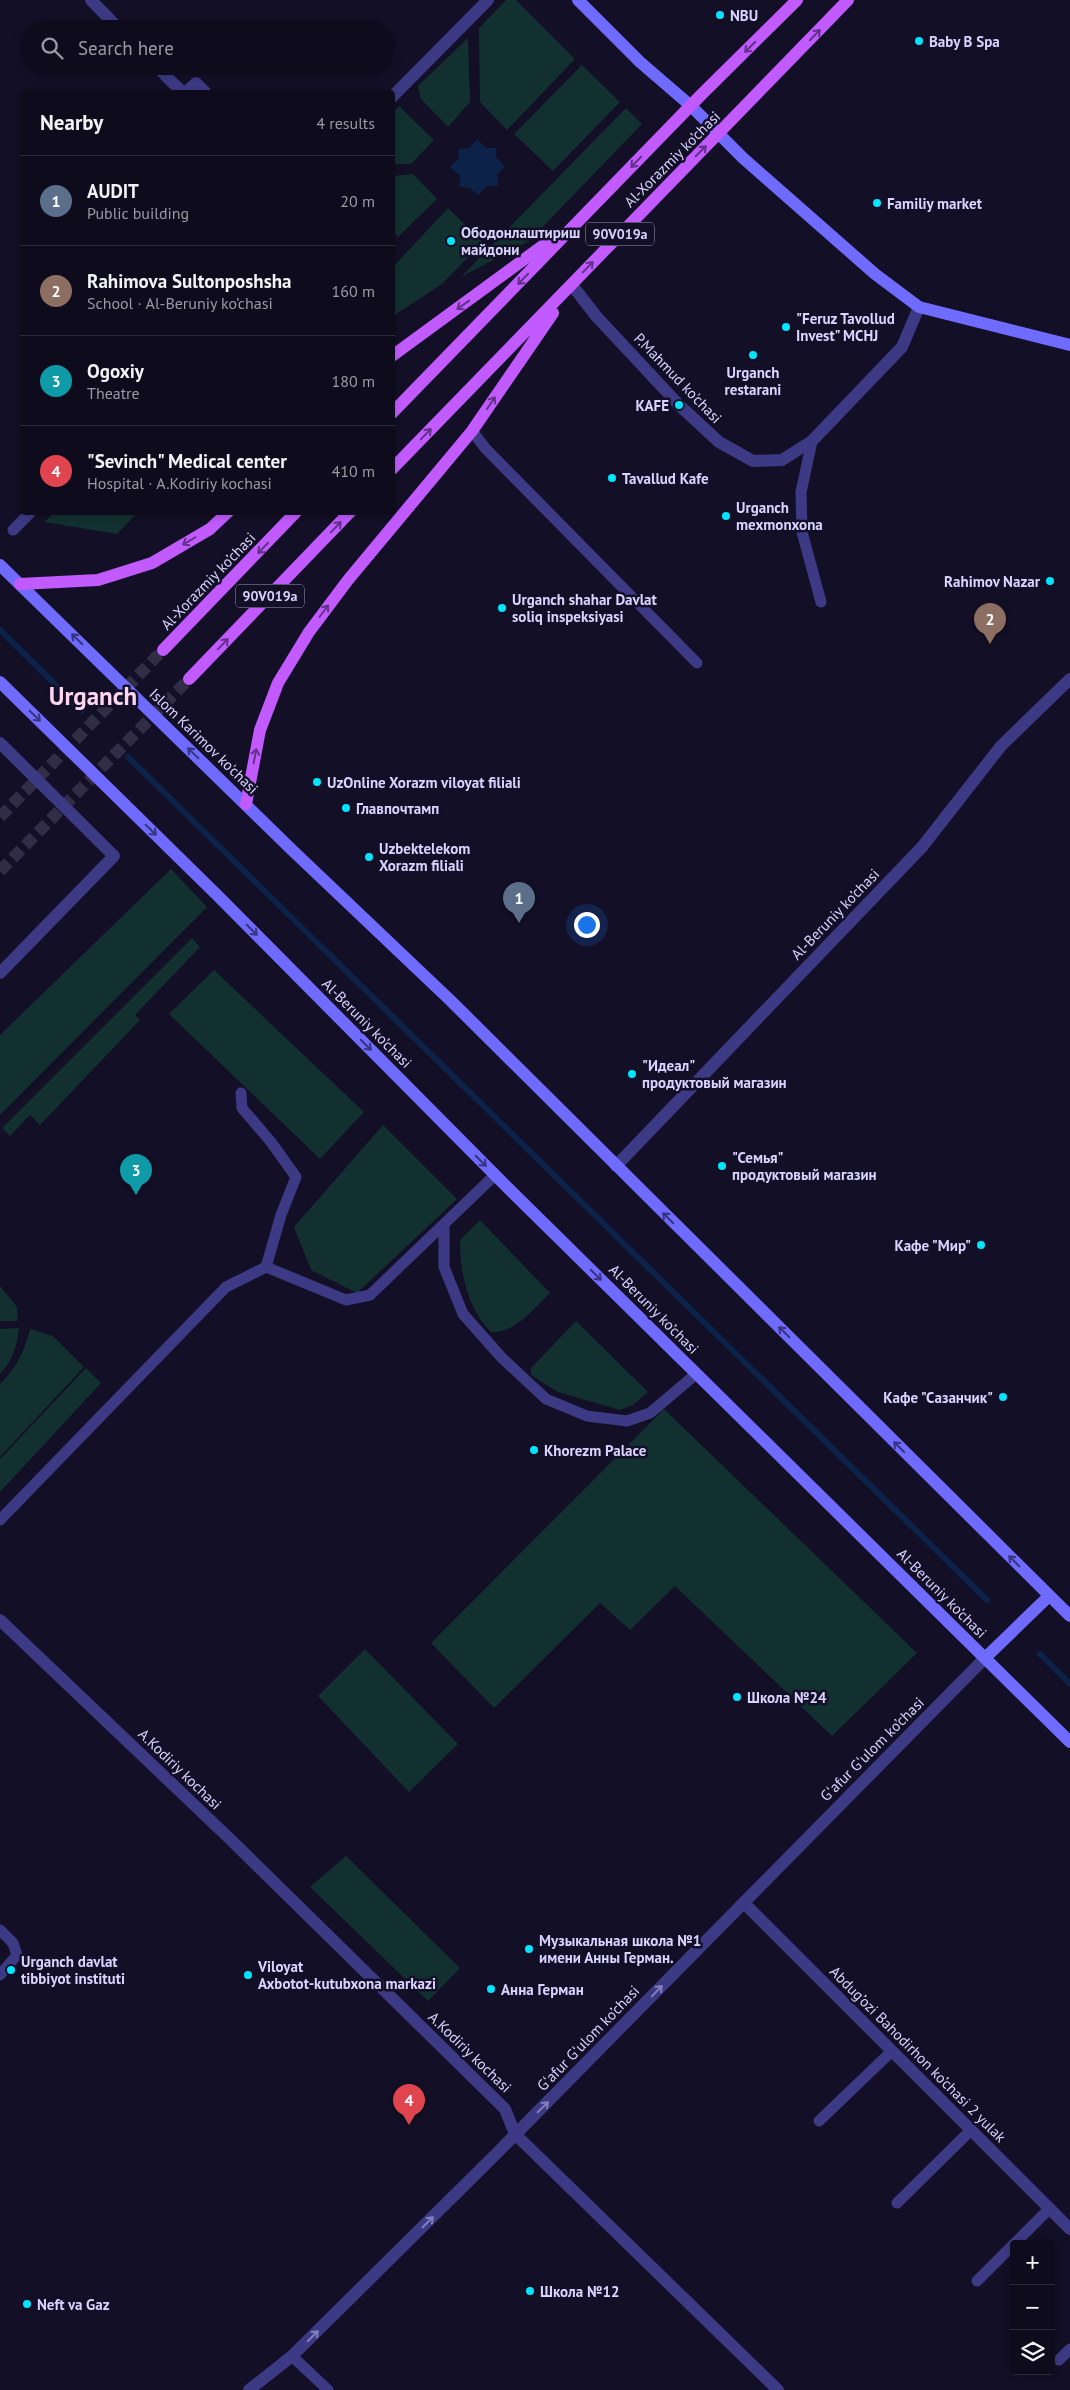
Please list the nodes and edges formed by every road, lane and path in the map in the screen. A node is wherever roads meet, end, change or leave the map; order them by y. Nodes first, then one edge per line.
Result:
1 (91, 0) edge
2 (488, 0) edge
3 (578, 0) edge
4 (797, 0) edge
5 (848, 0) edge
6 (110, 20) edge
7 (165, 75) edge
8 (180, 90) edge
9 (188, 90) edge
10 (202, 90) edge
11 (395, 94) edge
12 (691, 106) junction
13 (718, 133) junction
14 (586, 213) junction
15 (572, 285) junction
16 (918, 307) junction
17 (1070, 345) edge
18 (395, 354) edge
19 (395, 411) edge
20 (472, 431) junction
21 (812, 441) junction
22 (395, 466) edge
23 (28, 515) edge
24 (225, 515) edge
25 (293, 515) edge
26 (347, 515) edge
27 (13, 530) dead end
28 (0, 565) edge
29 (20, 584) junction
30 (821, 602) dead end
31 (163, 650) tunnel mouth
32 (697, 662) dead end
33 (189, 678) tunnel mouth
34 (1070, 679) edge
35 (0, 682) edge
36 (0, 743) edge
37 (246, 804) junction
38 (0, 973) edge
39 (241, 1093) dead end
40 (616, 1166) junction
41 (495, 1175) junction
42 (444, 1225) junction
43 (266, 1267) junction
44 (696, 1374) junction
45 (0, 1520) edge
46 (1049, 1596) junction
47 (1070, 1616) edge
48 (0, 1620) edge
49 (985, 1658) junction
50 (1070, 1742) edge
51 (744, 1903) junction
52 (0, 1930) edge
53 (0, 1975) edge
54 (892, 2051) junction
55 (819, 2121) dead end
56 (971, 2130) junction
57 (515, 2134) junction
58 (897, 2203) dead end
59 (1050, 2208) junction
60 (1070, 2228) edge
61 (1018, 2240) edge
62 (1010, 2248) edge
63 (977, 2280) dead end
64 (1070, 2349) edge
65 (292, 2356) junction
66 (1059, 2360) dead end
67 (249, 2390) edge
68 (328, 2390) edge
69 (778, 2390) edge

1 - 6 street
2 - 11 street
3 - 12 main road
4 -> 12 main road, Al-Xorazmiy ko’chasi / 90V019a
13 -> 5 main road, Al-Xorazmiy ko’chasi / 90V019a
7 - 8 street
9 - 10 street
12 - 13 main road
12 -> 14 main road, Al-Xorazmiy ko’chasi / 90V019a
15 -> 13 main road, Al-Xorazmiy ko’chasi / 90V019a
13 - 16 main road
14 -> 18 main road
14 -> 19 main road, Al-Xorazmiy ko’chasi / 90V019a
20 -> 15 main road
15 - 21 street, P.Mahmud ko'chasi
22 -> 15 main road, Al-Xorazmiy ko’chasi / 90V019a
16 - 17 main road
16 - 21 street, P.Mahmud ko'chasi
20 - 32 lane
37 -> 20 main road
21 - 30 lane
23 - 27 lane
24 -> 29 main road
25 -> 31 main road, Al-Xorazmiy ko’chasi / 90V019a
33 -> 26 main road, 90V019a
28 - 29 main road, Islom Karimov ko'chasi
37 -> 29 main road, Islom Karimov ko'chasi
34 - 40 street, Al-Beruniy ko’chasi
35 -> 41 main road, Al-Beruniy ko’chasi
36 - 38 street
37 - 40 main road, Islom Karimov ko'chasi
39 - 43 lane
46 -> 40 main road
41 - 42 lane
41 -> 44 main road, Al-Beruniy ko’chasi
42 - 43 lane
42 - 44 lane
43 - 45 lane
44 - 49 main road, Al-Beruniy ko’chasi
46 - 47 main road
46 - 49 main road
48 - 57 street, A.Kodiriy kochasi
49 - 50 main road, Al-Beruniy ko’chasi
49 - 51 street, Gʻafur Gʻulom ko’chasi
51 - 54 street, Abdug’ozi Bahodirhon ko’chasi 2 yulak
57 -> 51 street, Gʻafur Gʻulom ko’chasi
52 - 53 lane
54 - 55 lane
54 - 56 street, Abdug’ozi Bahodirhon ko’chasi 2 yulak
56 - 58 lane
56 - 59 street, Abdug’ozi Bahodirhon ko’chasi 2 yulak
65 -> 57 street, Gʻafur Gʻulom ko’chasi
57 - 69 street, A.Kodiriy kochasi
59 - 60 street, Abdug’ozi Bahodirhon ko’chasi 2 yulak
59 - 61 lane
62 - 63 lane
64 - 66 lane
65 - 67 street, Gʻafur Gʻulom ko’chasi
65 - 68 lane

